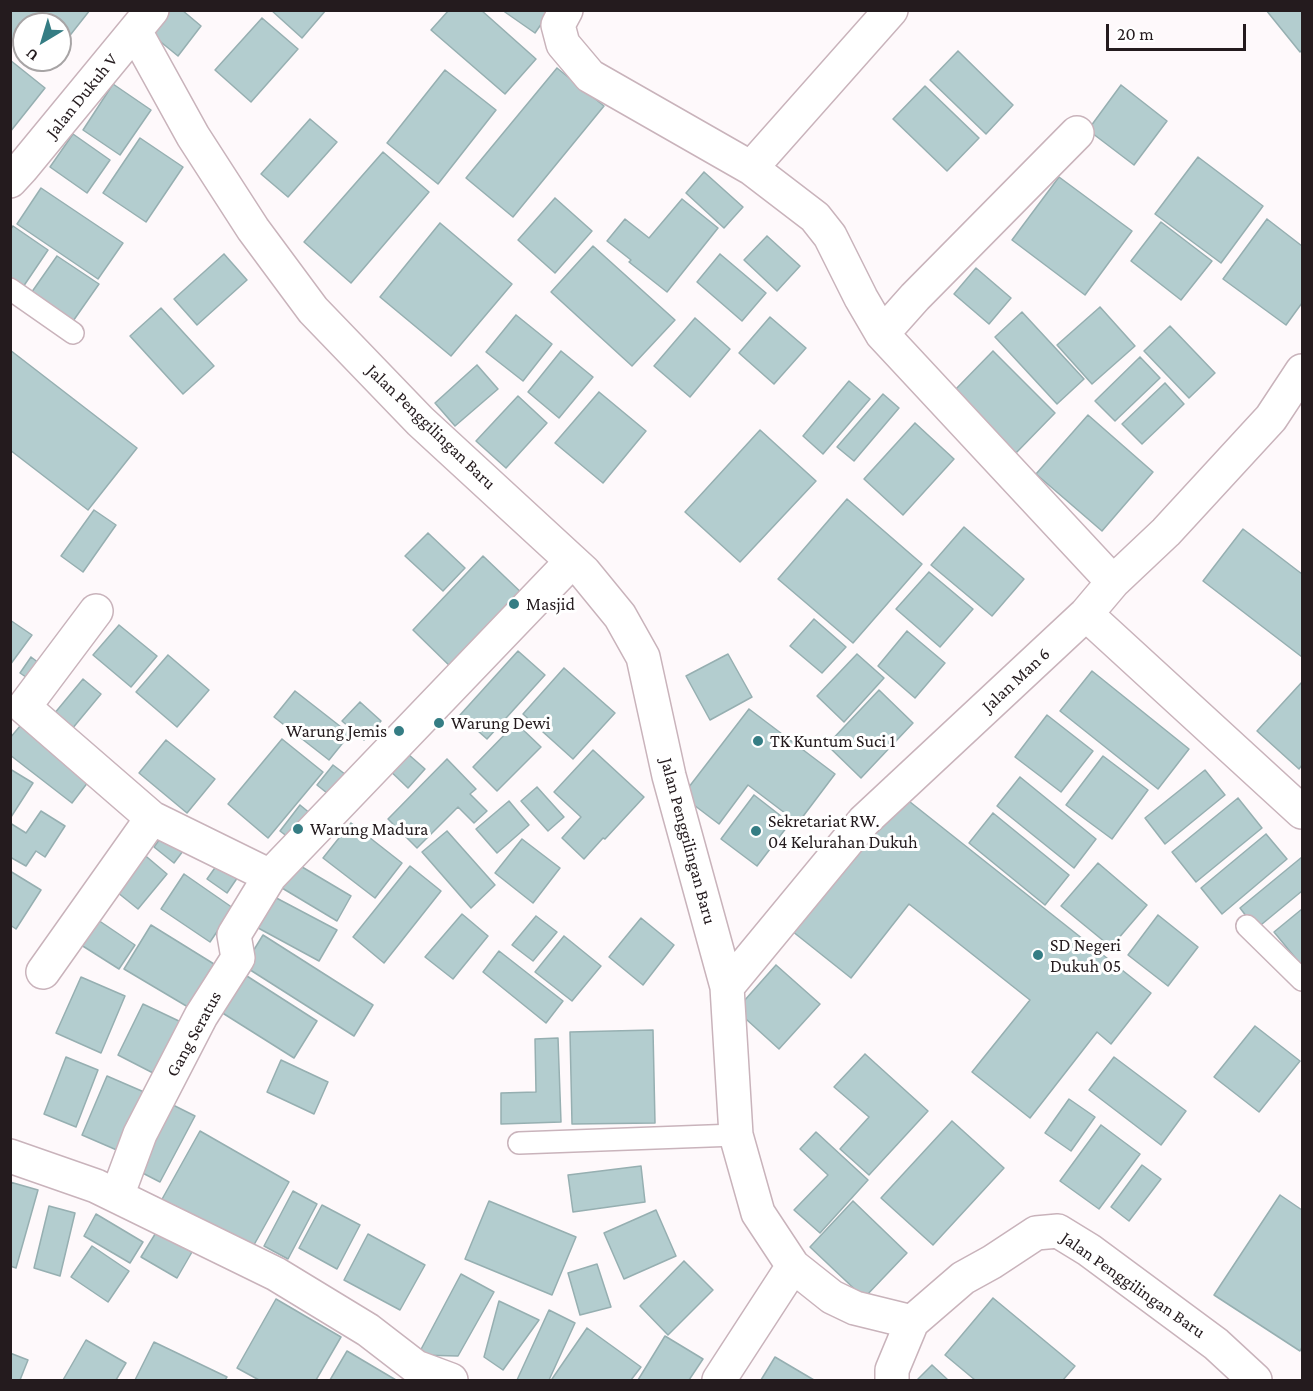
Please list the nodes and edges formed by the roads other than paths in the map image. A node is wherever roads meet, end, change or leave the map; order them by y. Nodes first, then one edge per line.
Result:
1 (566, 10) edge
2 (891, 10) edge
3 (144, 21) edge
4 (1077, 133) dead end
5 (751, 168) junction
6 (10, 181) edge
7 (10, 289) edge
8 (74, 333) dead end
9 (882, 334) junction
10 (1302, 371) edge
11 (572, 561) junction
12 (1113, 582) junction
13 (96, 611) dead end
14 (1086, 614) junction
15 (1302, 812) edge
16 (152, 819) junction
17 (270, 876) junction
18 (1247, 926) dead end
19 (43, 972) dead end
20 (1302, 980) edge
21 (727, 987) junction
22 (736, 1135) junction
23 (519, 1143) dead end
24 (10, 1156) edge
25 (117, 1196) junction
26 (793, 1266) junction
27 (912, 1322) junction
28 (414, 1374) edge
29 (452, 1380) edge
30 (718, 1380) edge
31 (892, 1380) edge
32 (1255, 1380) edge

1 - 5 street
2 - 5 street
3 - 6 street, Jalan Dukuh V
3 - 11 street, Jalan Penggilingan Baru
4 - 9 street
5 - 9 street
7 - 8 lane
9 - 12 street
10 - 12 street, Jalan Man 6
11 - 17 street, Gang Seratus
11 - 21 street, Jalan Penggilingan Baru
12 - 14 street, Jalan Man 6
13 - 16 street
14 - 15 street
14 - 21 street, Jalan Man 6
16 - 17 street
16 - 19 street
17 - 25 street, Gang Seratus
18 - 20 lane
21 - 22 street, Jalan Penggilingan Baru
22 - 23 lane
22 - 26 street, Jalan Penggilingan Baru
24 - 25 street
25 - 28 street
26 - 27 street, Jalan Penggilingan Baru
26 - 30 street
27 - 31 street
27 - 32 street, Jalan Penggilingan Baru
28 - 29 street

